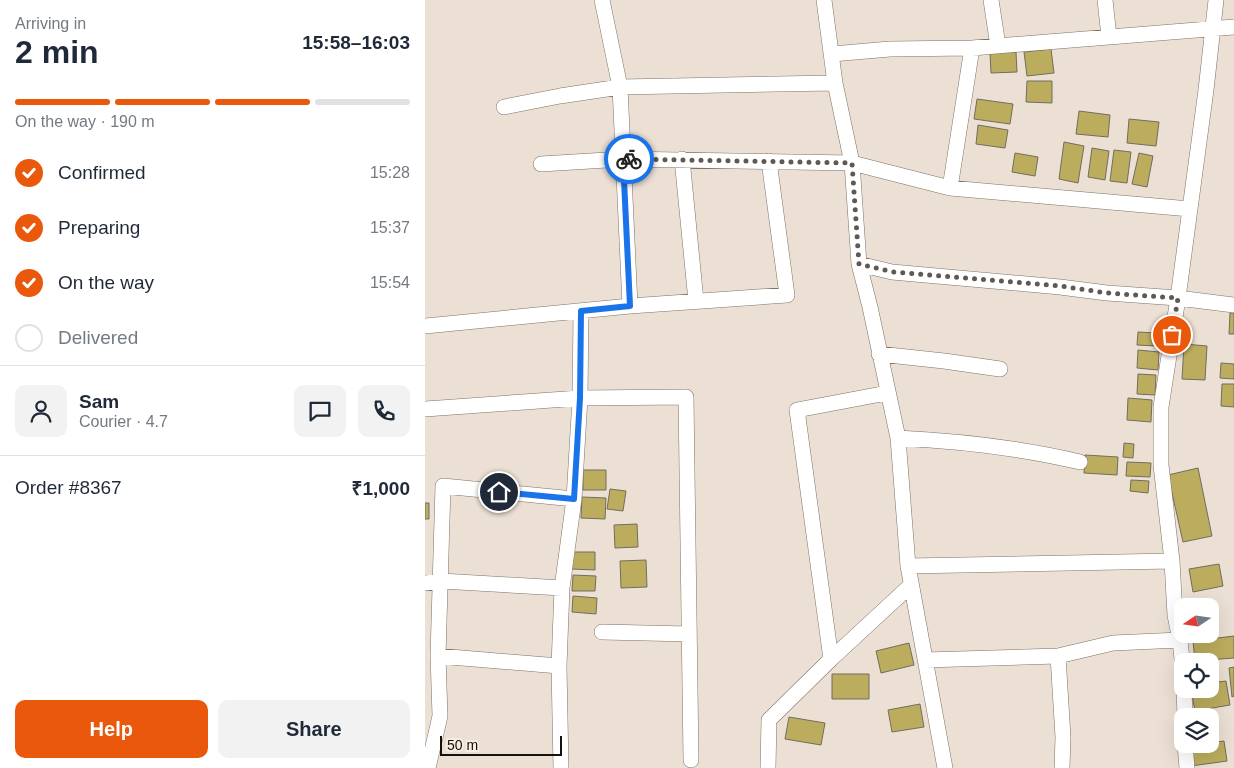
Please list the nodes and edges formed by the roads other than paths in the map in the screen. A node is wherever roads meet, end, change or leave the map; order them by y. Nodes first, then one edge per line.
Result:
1 (602, 0) edge
2 (824, 0) edge
3 (991, 0) edge
4 (1105, 0) edge
5 (1216, 0) edge
6 (1234, 27) edge
7 (1214, 28) junction
8 (1109, 37) junction
9 (999, 46) junction
10 (972, 48) junction
11 (832, 54) junction
12 (835, 82) junction
13 (621, 87) junction
14 (504, 107) dead end
15 (623, 159) junction
16 (682, 159) junction
17 (769, 161) junction
18 (852, 163) junction
19 (541, 164) dead end
20 (950, 188) junction
21 (1190, 209) junction
22 (859, 264) junction
23 (1178, 298) junction
24 (696, 301) junction
25 (1234, 305) edge
26 (630, 306) junction
27 (581, 311) junction
28 (425, 326) edge
29 (879, 354) junction
30 (1000, 369) dead end
31 (887, 393) junction
32 (580, 398) junction
33 (425, 409) edge
34 (898, 438) junction
35 (1080, 462) dead end
36 (574, 499) junction
37 (1173, 561) junction
38 (908, 566) junction
39 (441, 581) junction
40 (425, 583) edge
41 (911, 585) junction
42 (562, 588) junction
43 (1174, 598) edge
44 (602, 632) dead end
45 (689, 634) junction
46 (1174, 640) edge
47 (438, 656) junction
48 (1058, 656) junction
49 (831, 659) junction
50 (925, 660) junction
51 (559, 666) junction
52 (1186, 753) edge
53 (691, 760) dead end
54 (429, 768) edge
55 (561, 768) edge
56 (768, 768) edge
57 (945, 768) edge
58 (1062, 768) edge
59 (1187, 768) edge

1 - 13 street
2 - 11 street
3 - 9 street
4 - 8 street
5 - 7 street
6 - 7 street
7 - 8 street
7 - 21 street
8 - 9 street
9 - 10 street
10 - 11 street
10 - 20 street
11 - 12 street
12 - 13 street
12 - 18 street
13 - 14 street
13 - 15 street
15 - 16 street
15 - 19 street
15 - 26 street
16 - 17 street
16 - 24 street
17 - 18 street
17 - 24 street
18 - 20 street
18 - 22 street
20 - 21 street
21 - 23 street
22 - 23 street
22 - 29 street
23 - 25 street
23 - 37 street
24 - 26 street
26 - 27 street
27 - 28 street
27 - 32 street
29 - 30 street
29 - 31 street
31 - 34 street
31 - 49 street
32 - 33 street
32 - 36 street
32 - 45 street
34 - 35 street
34 - 38 street
36 - 39 street
36 - 42 street
37 - 38 street
37 - 43 street
38 - 41 street
39 - 40 street
39 - 42 street
39 - 47 street
41 - 49 street
41 - 50 street
42 - 51 street
44 - 45 street
45 - 53 street
46 - 48 street
47 - 51 street
47 - 54 street
48 - 50 street
48 - 58 street
49 - 56 street
50 - 57 street
51 - 55 street
52 - 59 street

